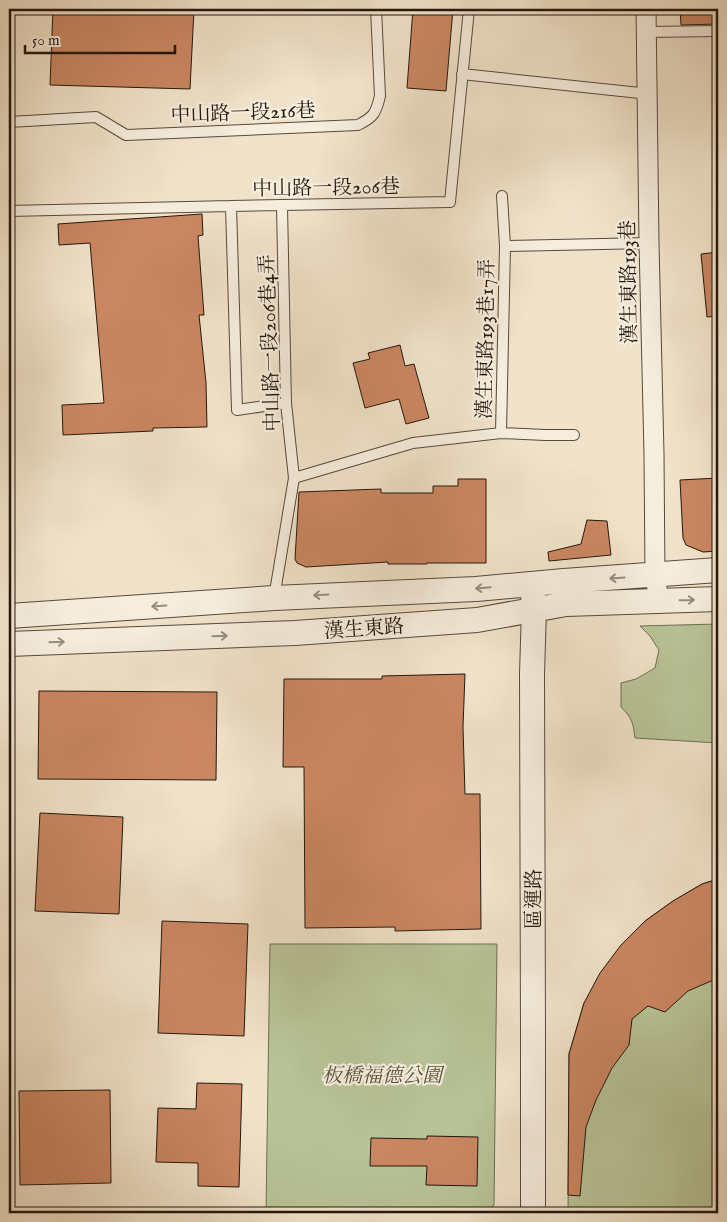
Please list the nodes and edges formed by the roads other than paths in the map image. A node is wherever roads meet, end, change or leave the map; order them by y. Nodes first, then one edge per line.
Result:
1 (376, 9) edge
2 (470, 9) edge
3 (646, 9) edge
4 (718, 31) edge
5 (647, 32) junction
6 (462, 74) junction
7 (640, 93) dead end
8 (9, 122) edge
9 (502, 196) dead end
10 (231, 206) junction
11 (282, 206) junction
12 (9, 212) edge
13 (649, 243) junction
14 (505, 246) junction
15 (286, 403) junction
16 (501, 433) junction
17 (574, 435) dead end
18 (294, 478) junction
19 (718, 570) edge
20 (654, 576) junction
21 (532, 584) junction
22 (274, 598) junction
23 (718, 599) edge
24 (659, 601) junction
25 (534, 609) junction
26 (9, 616) edge
27 (9, 644) edge
28 (533, 1213) edge

1 - 8 lane, 中山路一段216巷
2 - 6 lane, 中山路一段206巷
3 - 5 street, 漢生東路193巷
4 - 5 lane
5 - 13 street, 漢生東路193巷
6 - 7 lane
6 - 11 lane, 中山路一段206巷
9 - 14 lane, 漢生東路193巷17弄
10 - 11 lane, 中山路一段206巷
10 - 12 lane, 中山路一段206巷
10 - 15 lane
11 - 15 lane, 中山路一段206巷4弄
13 - 14 lane, 漢生東路193巷17弄
13 - 20 street, 漢生東路193巷
14 - 16 lane, 漢生東路193巷17弄
15 - 18 lane, 中山路一段206巷4弄
16 - 17 lane
16 - 18 lane
18 - 22 lane, 中山路一段206巷4弄
19 - 20 street, 漢生東路
20 -> 21 street, 漢生東路
20 - 24 street, 漢生東路193巷
21 -> 22 street, 漢生東路
21 - 25 street, 區運路
22 -> 26 street, 漢生東路
24 -> 23 street, 漢生東路
24 - 25 street, 漢生東路
27 -> 25 street, 漢生東路
25 - 28 street, 區運路

